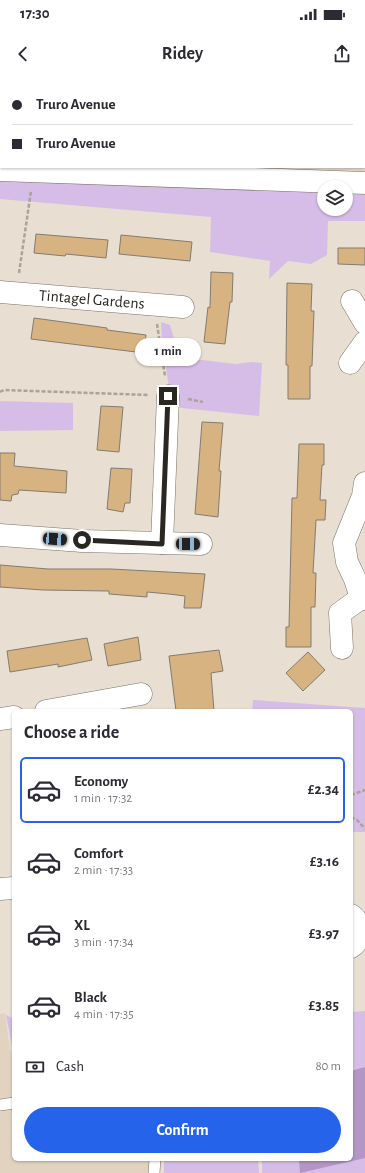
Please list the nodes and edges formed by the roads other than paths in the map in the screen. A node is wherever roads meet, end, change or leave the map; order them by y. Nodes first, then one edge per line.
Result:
1 (0, 170) edge
2 (310, 174) edge
3 (365, 182) edge
4 (8, 292) edge
5 (352, 301) dead end
6 (184, 307) dead end
7 (365, 323) edge
8 (365, 342) edge
9 (350, 362) dead end
10 (168, 396) road end
11 (365, 483) edge
12 (0, 535) edge
13 (162, 544) junction
14 (201, 544) dead end
15 (363, 599) edge
16 (342, 648) dead end
17 (141, 694) dead end
18 (57, 709) edge
19 (12, 717) edge
20 (0, 720) edge
21 (12, 888) edge
22 (0, 889) edge
23 (12, 1103) edge
24 (0, 1105) edge
25 (155, 1161) edge
26 (154, 1173) edge

1 - 2 street
2 - 3 street
4 - 6 street, Tintagel Gardens
5 - 7 street
8 - 9 street
10 - 13 street
11 - 15 street
12 - 13 street
13 - 14 street
15 - 16 street
17 - 18 street
19 - 20 street
21 - 22 street
23 - 24 lane
25 - 26 lane

